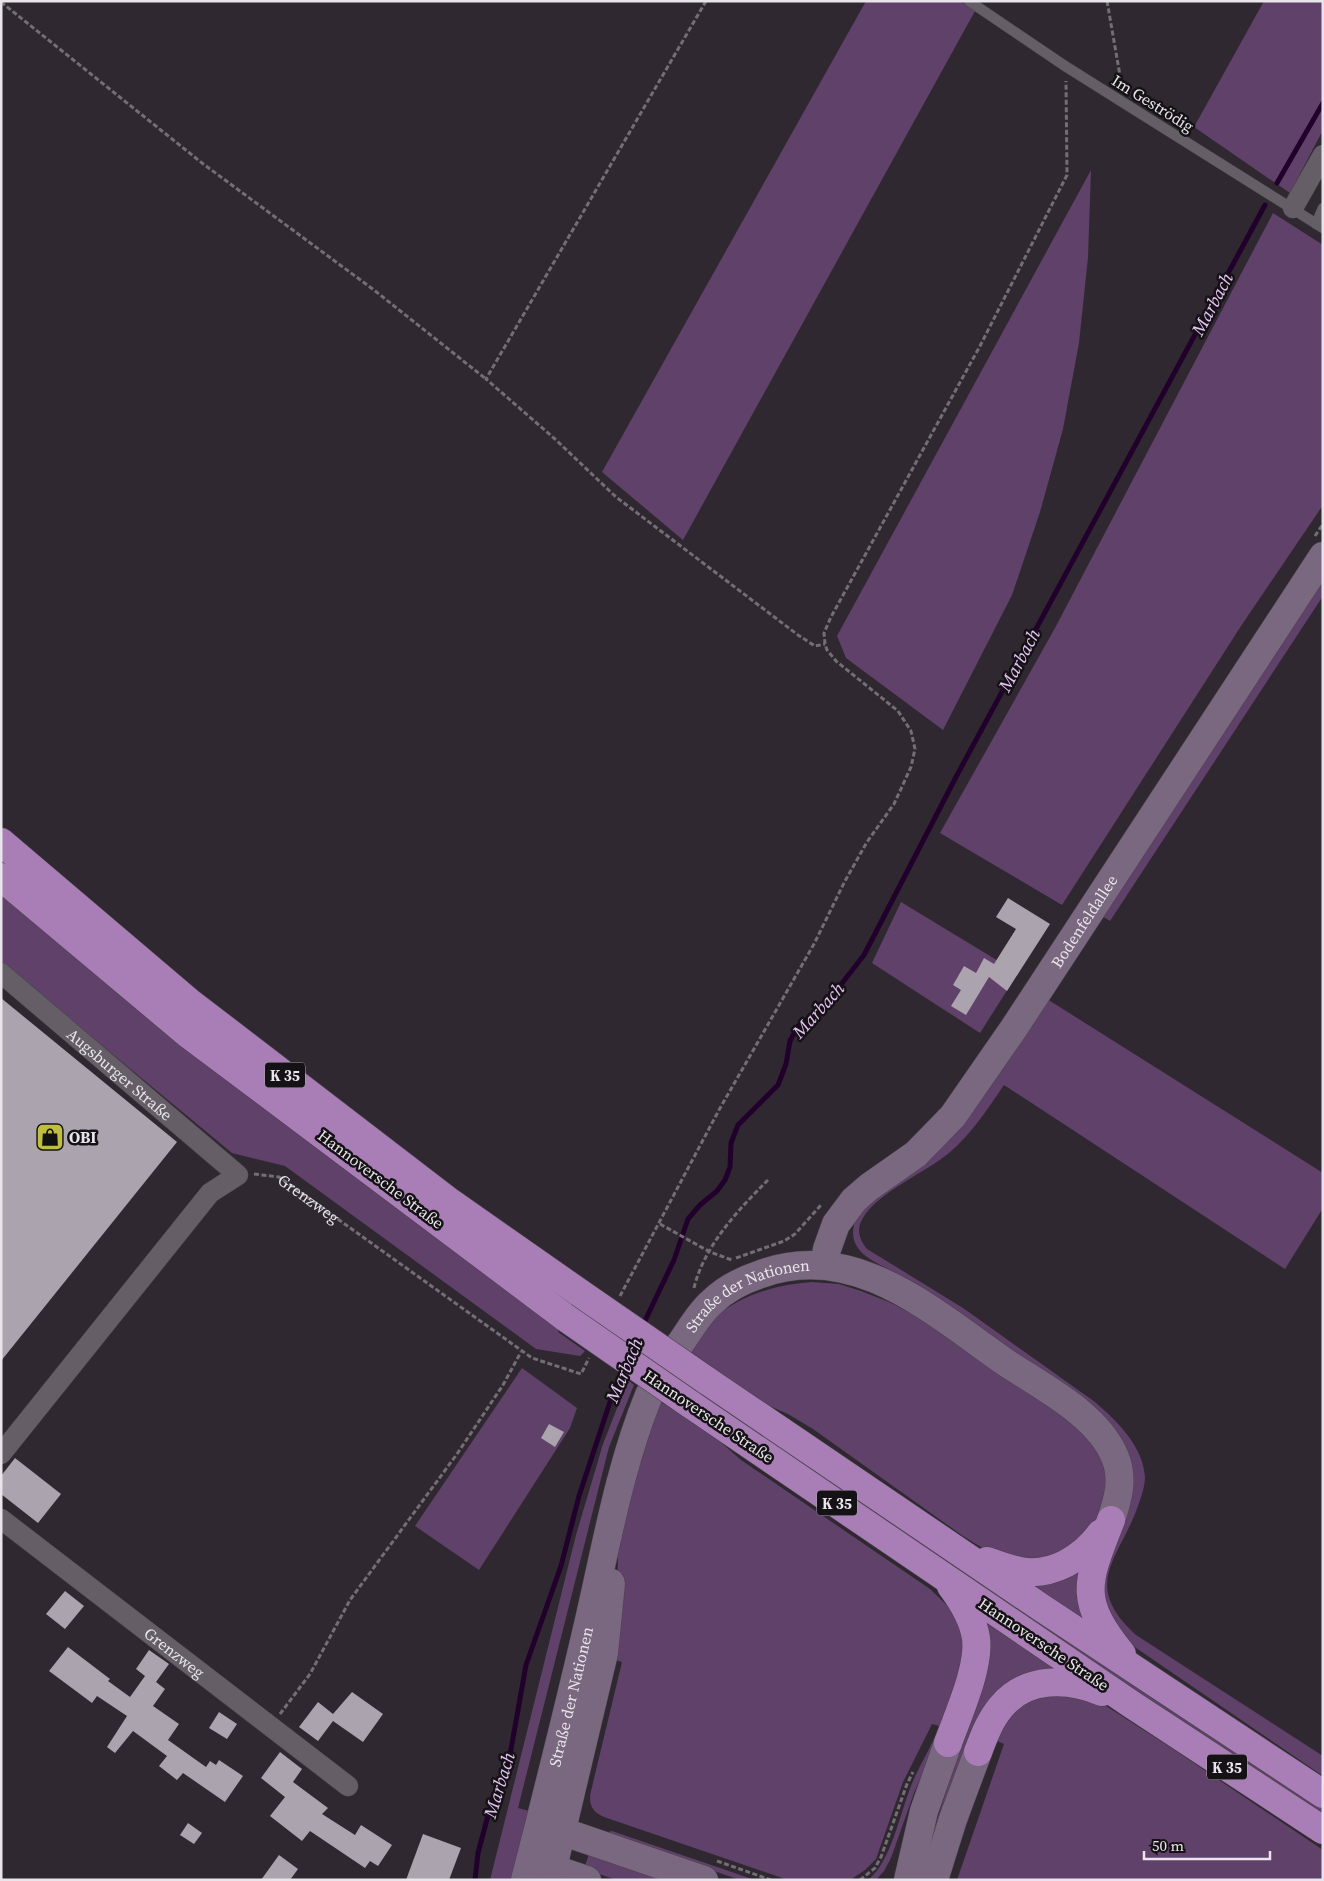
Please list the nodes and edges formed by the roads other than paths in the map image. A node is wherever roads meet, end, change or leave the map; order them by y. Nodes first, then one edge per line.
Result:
1 (969, 1) edge
2 (1323, 155) edge
3 (1293, 208) junction
4 (1323, 208) edge
5 (1319, 226) edge
6 (1318, 547) edge
7 (1, 842) edge
8 (1, 877) edge
9 (1, 974) edge
10 (824, 1265) junction
11 (680, 1344) dead end
12 (649, 1395) dead end
13 (1, 1454) edge
14 (1, 1519) edge
15 (1110, 1520) junction
16 (960, 1552) junction
17 (944, 1577) junction
18 (1149, 1679) junction
19 (1132, 1704) junction
20 (948, 1743) joint
21 (978, 1752) joint
22 (348, 1786) dead end
23 (1323, 1794) edge
24 (924, 1811) junction
25 (1323, 1830) edge
26 (543, 1840) junction
27 (551, 1874) edge
28 (525, 1880) edge
29 (588, 1880) edge
30 (704, 1880) edge
31 (891, 1880) edge
32 (908, 1880) edge
33 (934, 1880) edge

1 - 3 lane, Im Geströdig
2 - 3 street
3 - 5 lane, Im Geströdig
4 - 5 lane
6 - 10 main road, Bodenfeldallee
7 - 16 highway, Hannoversche Straße / K 35, bridge
8 - 17 highway, Hannoversche Straße / K 35, bridge
9 - 13 street, Augsburger Straße
10 - 11 main road, Straße der Nationen
10 - 15 main road, Straße der Nationen
12 - 26 main road, Straße der Nationen
14 - 22 street, Grenzweg
15 - 16 highway
15 - 18 highway
16 - 18 highway, Hannoversche Straße / K 35
17 - 19 highway, Hannoversche Straße / K 35
17 - 20 highway
18 - 23 highway, Hannoversche Straße / K 35
19 - 21 highway
19 - 25 highway, Hannoversche Straße / K 35
20 - 24 main road
21 - 33 main road
24 - 31 main road
24 - 32 main road
26 - 27 main road
26 - 28 main road, Straße der Nationen
26 - 30 main road
27 - 29 main road

